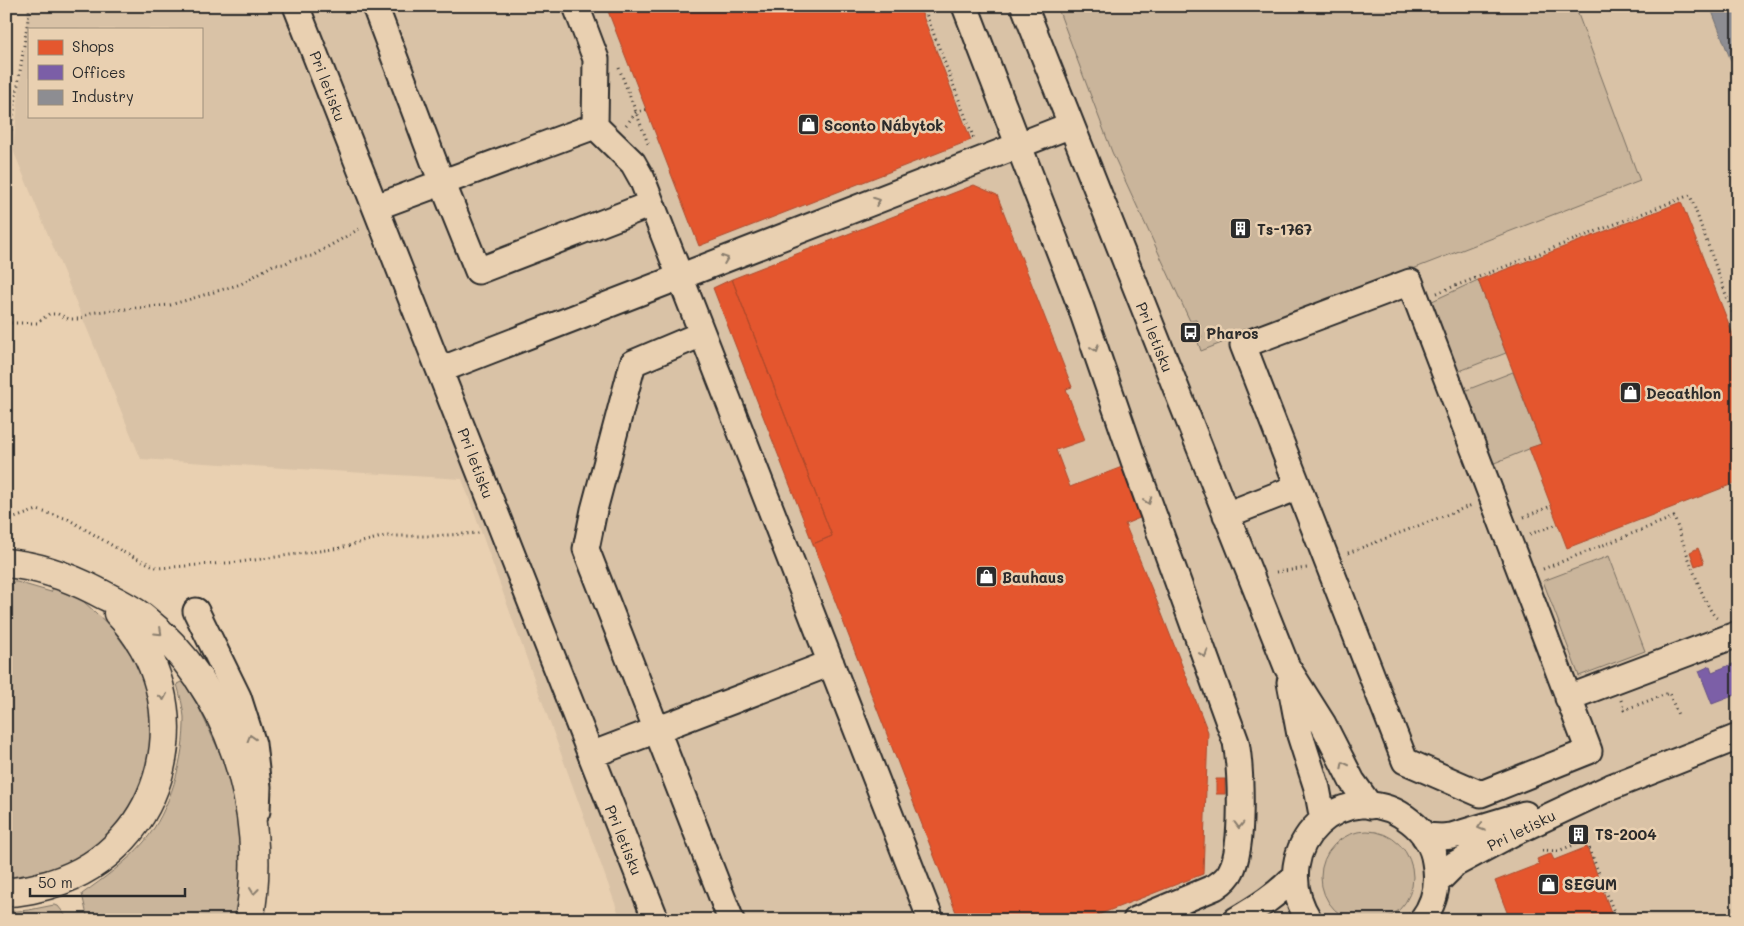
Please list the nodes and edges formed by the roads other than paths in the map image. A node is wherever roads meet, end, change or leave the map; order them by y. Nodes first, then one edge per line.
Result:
1 (296, 6) edge
2 (375, 6) edge
3 (576, 6) edge
4 (965, 6) edge
5 (1024, 6) edge
6 (1071, 125) junction
7 (595, 126) junction
8 (1018, 146) junction
9 (442, 182) junction
10 (651, 204) junction
11 (377, 212) junction
12 (680, 277) junction
13 (702, 334) junction
14 (440, 370) junction
15 (1298, 487) junction
16 (1226, 515) junction
17 (16, 564) edge
18 (73, 579) junction
19 (196, 611) dead end
20 (1738, 634) edge
21 (831, 663) junction
22 (1287, 667) junction
23 (1568, 698) junction
24 (656, 729) junction
25 (1738, 737) edge
26 (591, 755) junction
27 (1611, 787) junction
28 (1370, 806) junction
29 (1323, 820) junction
30 (1424, 836) junction
31 (256, 856) junction
32 (1295, 876) junction
33 (1437, 882) junction
34 (6, 892) edge
35 (249, 920) edge
36 (656, 920) edge
37 (731, 920) edge
38 (931, 920) edge
39 (1136, 920) edge
40 (1236, 920) edge
41 (1309, 920) edge
42 (1422, 920) edge

1 - 11 street, Pri letisku
2 - 9 street
3 - 7 street
4 - 8 street
5 - 6 street, Pri letisku
6 - 8 street
6 - 16 street, Pri letisku
7 - 9 street
7 - 10 street
12 -> 8 street
8 -> 39 street
9 - 10 street
9 - 11 street
10 - 12 street
11 - 14 street, Pri letisku
12 - 13 street
12 - 14 street
13 - 21 street
13 - 24 street
14 - 26 street, Pri letisku
15 - 16 street
15 - 23 street
15 - 23 street
16 - 22 street, Pri letisku
17 - 18 highway
18 -> 31 highway
18 -> 34 highway
31 -> 19 street
20 - 23 street
21 - 24 street
21 - 38 street
28 -> 22 street, Pri letisku
22 - 29 street, Pri letisku
24 - 26 street
24 - 37 street
25 - 27 street, Pri letisku
26 - 36 street, Pri letisku
27 -> 30 street, Pri letisku
27 - 33 street, Pri letisku
28 - 29 street
28 - 30 street
29 - 32 street
30 - 33 street
31 -> 35 highway
32 - 40 street
32 - 41 street
33 - 42 street

